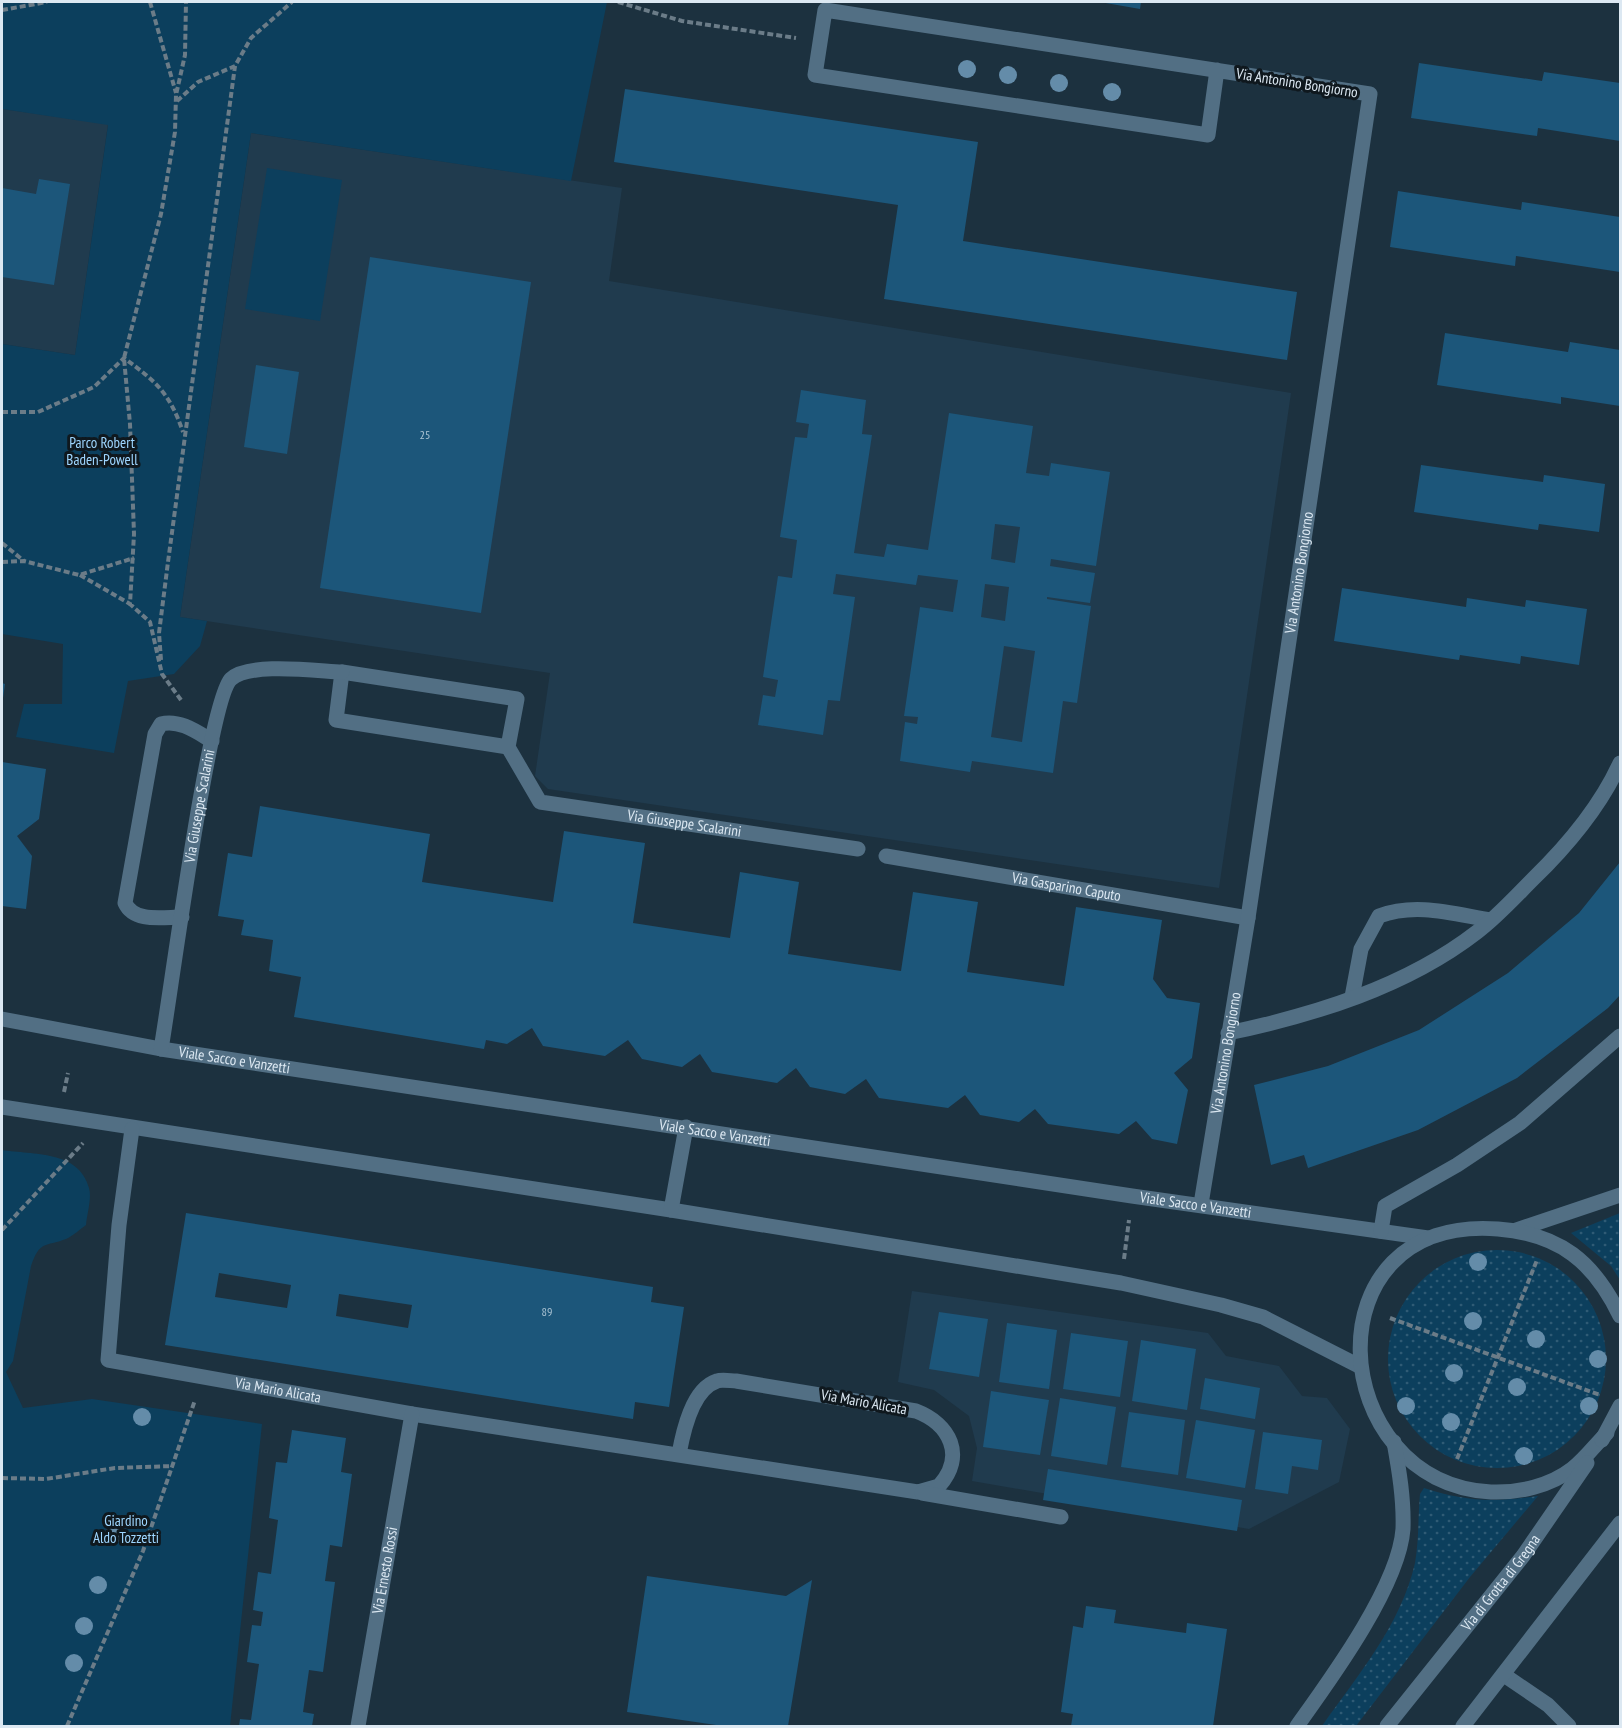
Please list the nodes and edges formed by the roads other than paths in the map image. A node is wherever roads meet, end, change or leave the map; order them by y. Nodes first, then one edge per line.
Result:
1 (1217, 70) junction
2 (342, 672) junction
3 (212, 741) junction
4 (508, 747) junction
5 (1620, 763) edge
6 (858, 849) dead end
7 (886, 856) dead end
8 (182, 917) junction
9 (1248, 918) junction
10 (1491, 920) junction
11 (1352, 997) junction
12 (2, 1018) edge
13 (1228, 1033) junction
14 (1620, 1036) edge
15 (161, 1049) junction
16 (2, 1107) edge
17 (686, 1127) junction
18 (132, 1129) junction
19 (1620, 1195) edge
20 (1202, 1204) junction
21 (671, 1210) junction
22 (1381, 1231) junction
23 (1513, 1231) junction
24 (1428, 1238) junction
25 (1620, 1316) edge
26 (1359, 1366) junction
27 (1615, 1402) edge
28 (412, 1414) junction
29 (1607, 1433) junction
30 (1394, 1442) junction
31 (679, 1454) junction
32 (905, 1490) junction
33 (1061, 1518) dead end
34 (1620, 1523) edge
35 (1504, 1675) junction
36 (358, 1726) edge
37 (1297, 1726) edge
38 (1387, 1726) edge
39 (1462, 1726) edge
40 (1569, 1726) edge

1 - 1 street, Via Antonino Bongiorno
1 - 9 street, Via Antonino Bongiorno
2 - 3 street, Via Giuseppe Scalarini
2 - 4 street
2 - 4 street, Via Giuseppe Scalarini
3 - 8 street, Via Giuseppe Scalarini
3 - 8 street
4 - 6 street, Via Giuseppe Scalarini
5 - 10 street
7 - 9 street, Via Gasparino Caputo
8 - 15 street, Via Giuseppe Scalarini
9 - 13 street, Via Antonino Bongiorno
10 - 11 street
10 - 11 street
11 - 13 street
12 - 15 street, Viale Sacco e Vanzetti
13 - 20 street, Via Antonino Bongiorno
14 - 22 street
15 - 17 street, Viale Sacco e Vanzetti
16 - 18 street
17 - 20 street, Viale Sacco e Vanzetti
17 - 21 street
18 - 21 street
18 - 28 street, Via Mario Alicata
19 - 23 street, Via di Grotta di Gregna
20 - 22 street, Viale Sacco e Vanzetti
21 - 26 street
22 - 24 street, Viale Sacco e Vanzetti
23 - 24 street, Via di Grotta di Gregna
23 - 25 street, Via di Grotta di Gregna
24 - 26 street, Via di Grotta di Gregna
26 - 30 street, Via di Grotta di Gregna
27 - 29 street, Via di Grotta di Gregna
28 - 31 street, Via Mario Alicata
28 - 36 street, Via Ernesto Rossi
29 - 30 street, Via di Grotta di Gregna
29 - 38 street, Via di Grotta di Gregna
30 - 37 street, Via di Grotta di Gregna
31 - 32 street, Via Mario Alicata
31 - 32 street, Via Mario Alicata
32 - 33 street
34 - 35 street
35 - 39 street
35 - 40 street

